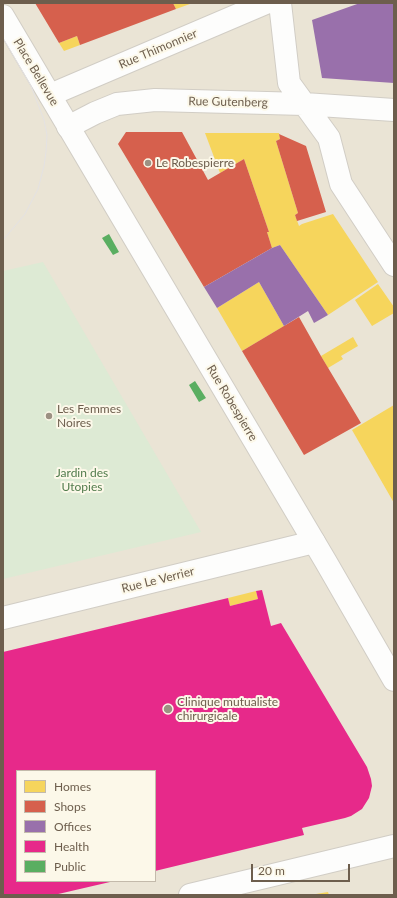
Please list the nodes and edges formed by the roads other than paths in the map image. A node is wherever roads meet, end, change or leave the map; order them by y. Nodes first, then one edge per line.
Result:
1 (266, 3) edge
2 (280, 3) edge
3 (3, 16) edge
4 (50, 95) junction
5 (304, 104) junction
6 (394, 110) edge
7 (68, 127) junction
8 (394, 264) edge
9 (314, 542) junction
10 (3, 618) edge
11 (394, 680) edge
12 (394, 846) edge
13 (190, 895) edge

1 - 4 street, Rue Thimonnier
2 - 5 street
3 - 4 street, Place Bellevue
4 - 7 street, Place Bellevue
5 - 6 street, Rue Gutenberg
5 - 7 street, Rue Gutenberg
5 - 8 street
7 - 9 street, Rue Robespierre
9 - 10 street, Rue Le Verrier
9 - 11 street, Rue Robespierre
12 - 13 street

